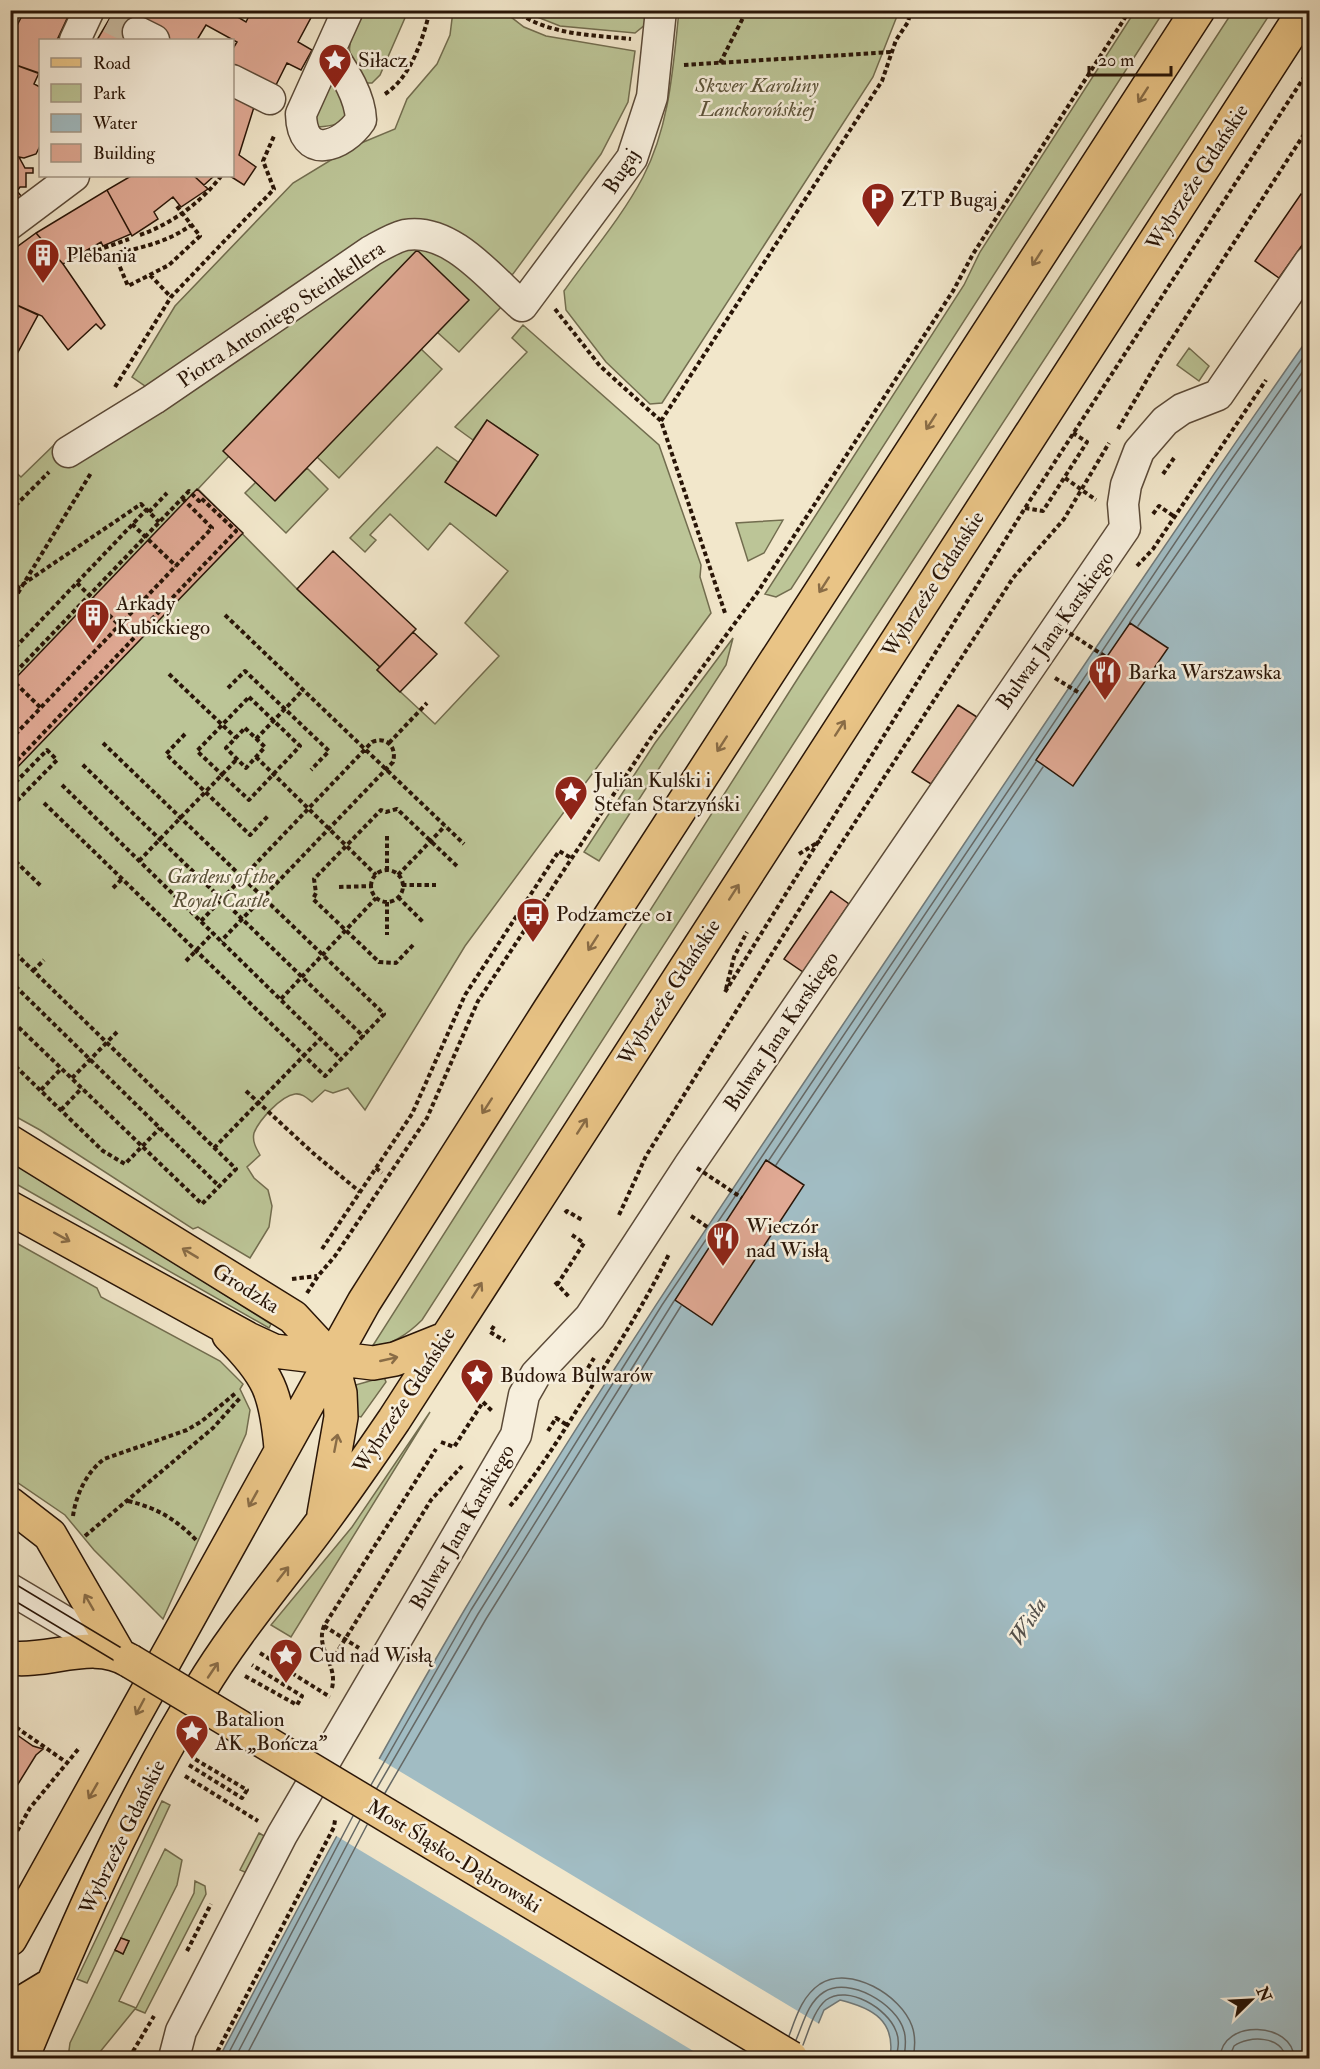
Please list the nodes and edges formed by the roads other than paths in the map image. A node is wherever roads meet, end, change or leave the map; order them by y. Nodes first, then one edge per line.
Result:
1 (348, 10) edge
2 (661, 10) edge
3 (1198, 10) edge
4 (1305, 10) edge
5 (98, 13) edge
6 (76, 39) edge
7 (330, 51) junction
8 (234, 81) edge
9 (270, 99) dead end
10 (46, 177) edge
11 (73, 177) edge
12 (22, 215) edge
13 (1310, 261) edge
14 (529, 297) joint
15 (69, 452) road end
16 (10, 1142) edge
17 (10, 1208) edge
18 (215, 1321) junction
19 (445, 1339) junction
20 (332, 1358) junction
21 (281, 1448) junction
22 (10, 1504) edge
23 (322, 1521) junction
24 (10, 1589) edge
25 (124, 1657) junction
26 (15, 1658) edge
27 (11, 1939) edge
28 (53, 1984) junction
29 (10, 2010) edge
30 (22, 2058) edge
31 (174, 2058) edge
32 (791, 2058) edge

1 - 7 street
2 - 14 street, Bugaj
3 -> 20 main road, Wybrzeże Gdańskie
19 -> 4 main road, Wybrzeże Gdańskie
5 - 6 street
7 - 7 street
8 - 9 street
10 - 12 street
11 - 12 street
13 - 31 street, Bulwar Jana Karskiego
14 - 15 street, Piotra Antoniego Steinkellera
20 -> 16 main road, Grodzka
17 -> 18 main road
18 - 20 main road
18 - 21 main road
20 -> 19 main road
19 - 23 main road, Wybrzeże Gdańskie
20 - 21 main road, Wybrzeże Gdańskie
23 -> 20 main road
21 -> 27 main road, Wybrzeże Gdańskie
25 -> 22 main road
28 -> 23 main road, Wybrzeże Gdańskie
24 - 25 street
25 - 26 main road
25 - 32 main road, Most Śląsko-Dąbrowski, bridge
28 - 29 main road
28 - 30 main road, Wybrzeże Gdańskie

